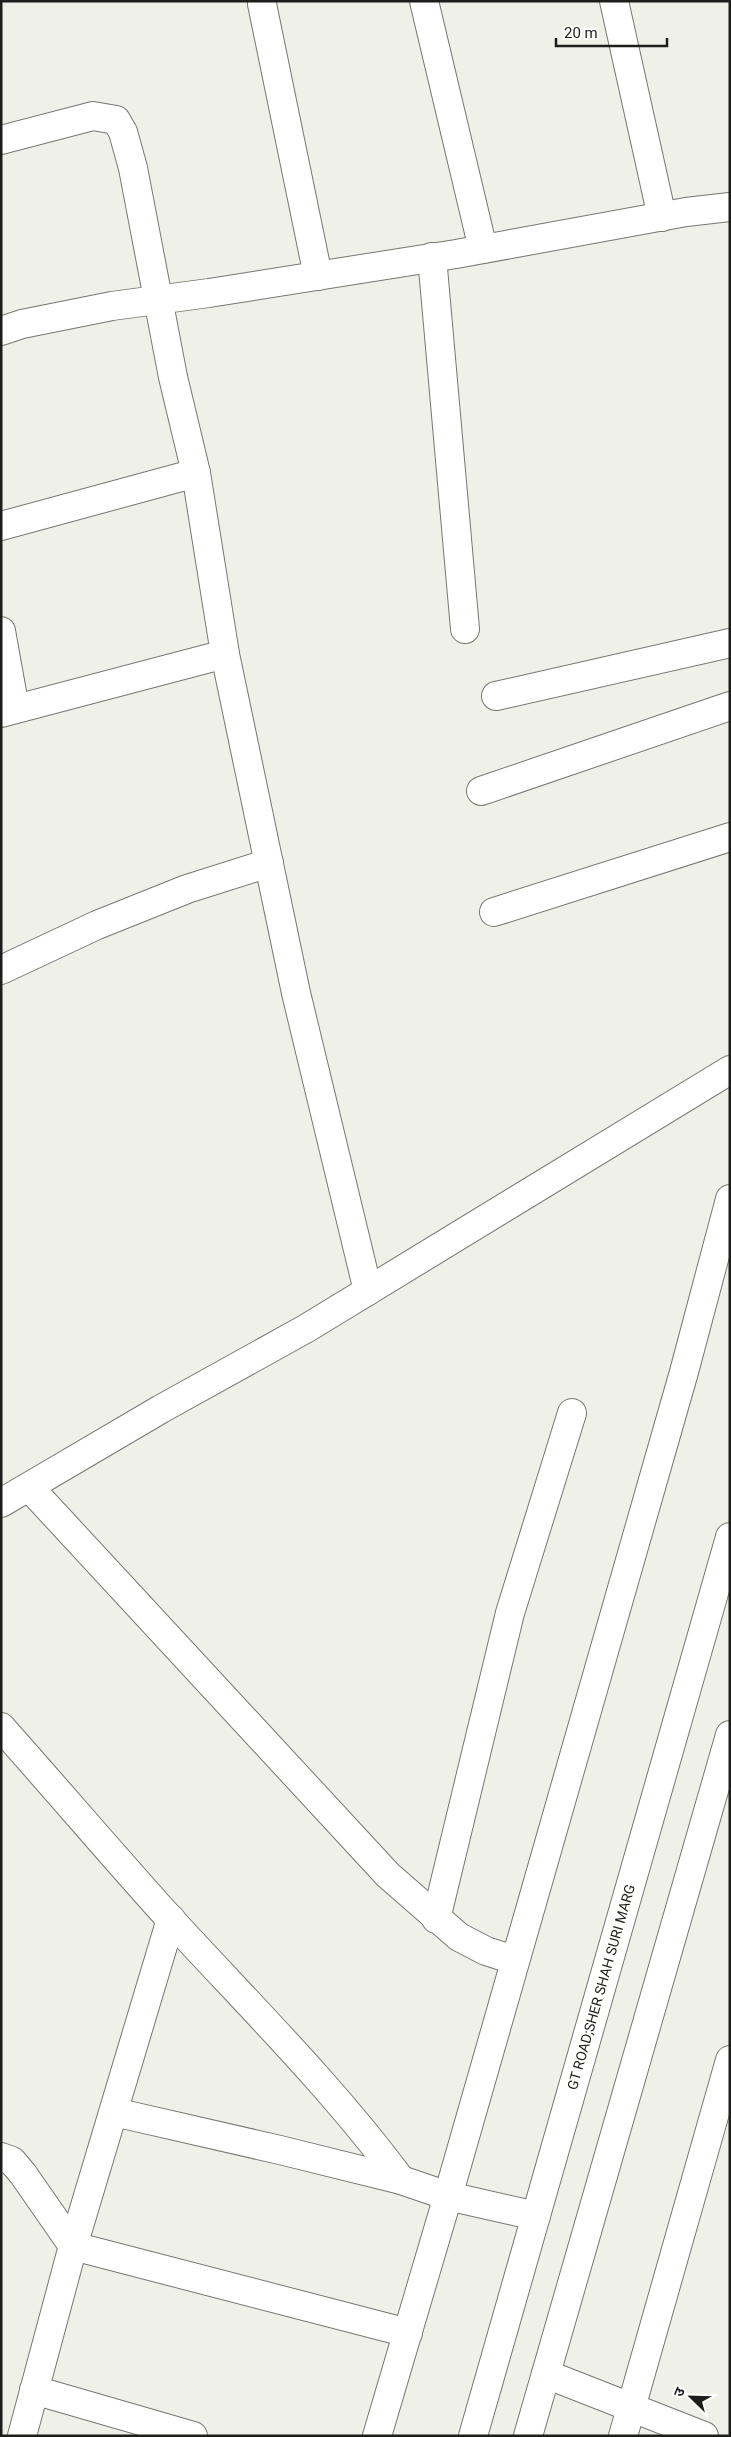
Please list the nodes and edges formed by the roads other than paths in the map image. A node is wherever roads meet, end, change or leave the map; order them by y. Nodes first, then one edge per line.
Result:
1 (424, 1) edge
2 (614, 1) edge
3 (262, 4) dead end
4 (1, 140) edge
5 (730, 207) edge
6 (662, 216) junction
7 (483, 249) junction
8 (432, 258) junction
9 (318, 276) junction
10 (156, 299) junction
11 (1, 331) edge
12 (196, 473) junction
13 (1, 526) edge
14 (465, 629) dead end
15 (1, 630) edge
16 (730, 643) edge
17 (225, 654) junction
18 (496, 696) dead end
19 (730, 706) edge
20 (8, 711) edge
21 (481, 792) dead end
22 (730, 837) edge
23 (269, 863) junction
24 (494, 912) dead end
25 (1, 970) edge
26 (730, 1070) edge
27 (730, 1199) edge
28 (368, 1291) junction
29 (572, 1413) dead end
30 (29, 1486) junction
31 (1, 1503) edge
32 (730, 1537) edge
33 (1, 1727) edge
34 (730, 1735) edge
35 (171, 1919) junction
36 (436, 1919) junction
37 (514, 1960) junction
38 (730, 2060) edge
39 (114, 2112) junction
40 (1, 2157) edge
41 (401, 2180) junction
42 (448, 2196) junction
43 (536, 2216) junction
44 (73, 2246) junction
45 (408, 2333) junction
46 (546, 2374) junction
47 (34, 2390) junction
48 (631, 2406) junction
49 (22, 2436) edge
50 (193, 2436) edge
51 (377, 2436) edge
52 (473, 2436) edge
53 (528, 2436) edge
54 (623, 2436) edge
55 (704, 2436) edge

1 - 7 street
2 - 6 street
3 - 9 street
4 - 10 street
5 - 6 street
6 - 7 street
7 - 8 street
8 - 9 street
8 - 14 street
9 - 10 street
10 - 11 street
10 - 12 street
12 - 13 street
12 - 17 street
15 - 20 street
16 - 18 street
17 - 20 street
17 - 23 street
19 - 21 street
22 - 24 street
23 - 25 street
23 - 28 street
26 - 28 street
27 - 37 street
28 - 30 street
29 - 36 street
30 - 31 street
30 - 36 street
32 - 43 street, GT ROAD;SHER SHAH SURI MARG
33 - 35 street
34 - 46 street
35 - 39 street
35 - 41 street
36 - 37 street
37 - 42 street
38 - 48 street
39 - 41 street
39 - 44 street
40 - 44 street
41 - 42 street
42 - 43 street
42 - 45 street
43 - 52 street, GT ROAD;SHER SHAH SURI MARG
44 - 45 street
44 - 47 street
45 - 51 street
46 - 48 street
46 - 53 street
47 - 49 street
47 - 50 street
48 - 54 street
48 - 55 street

